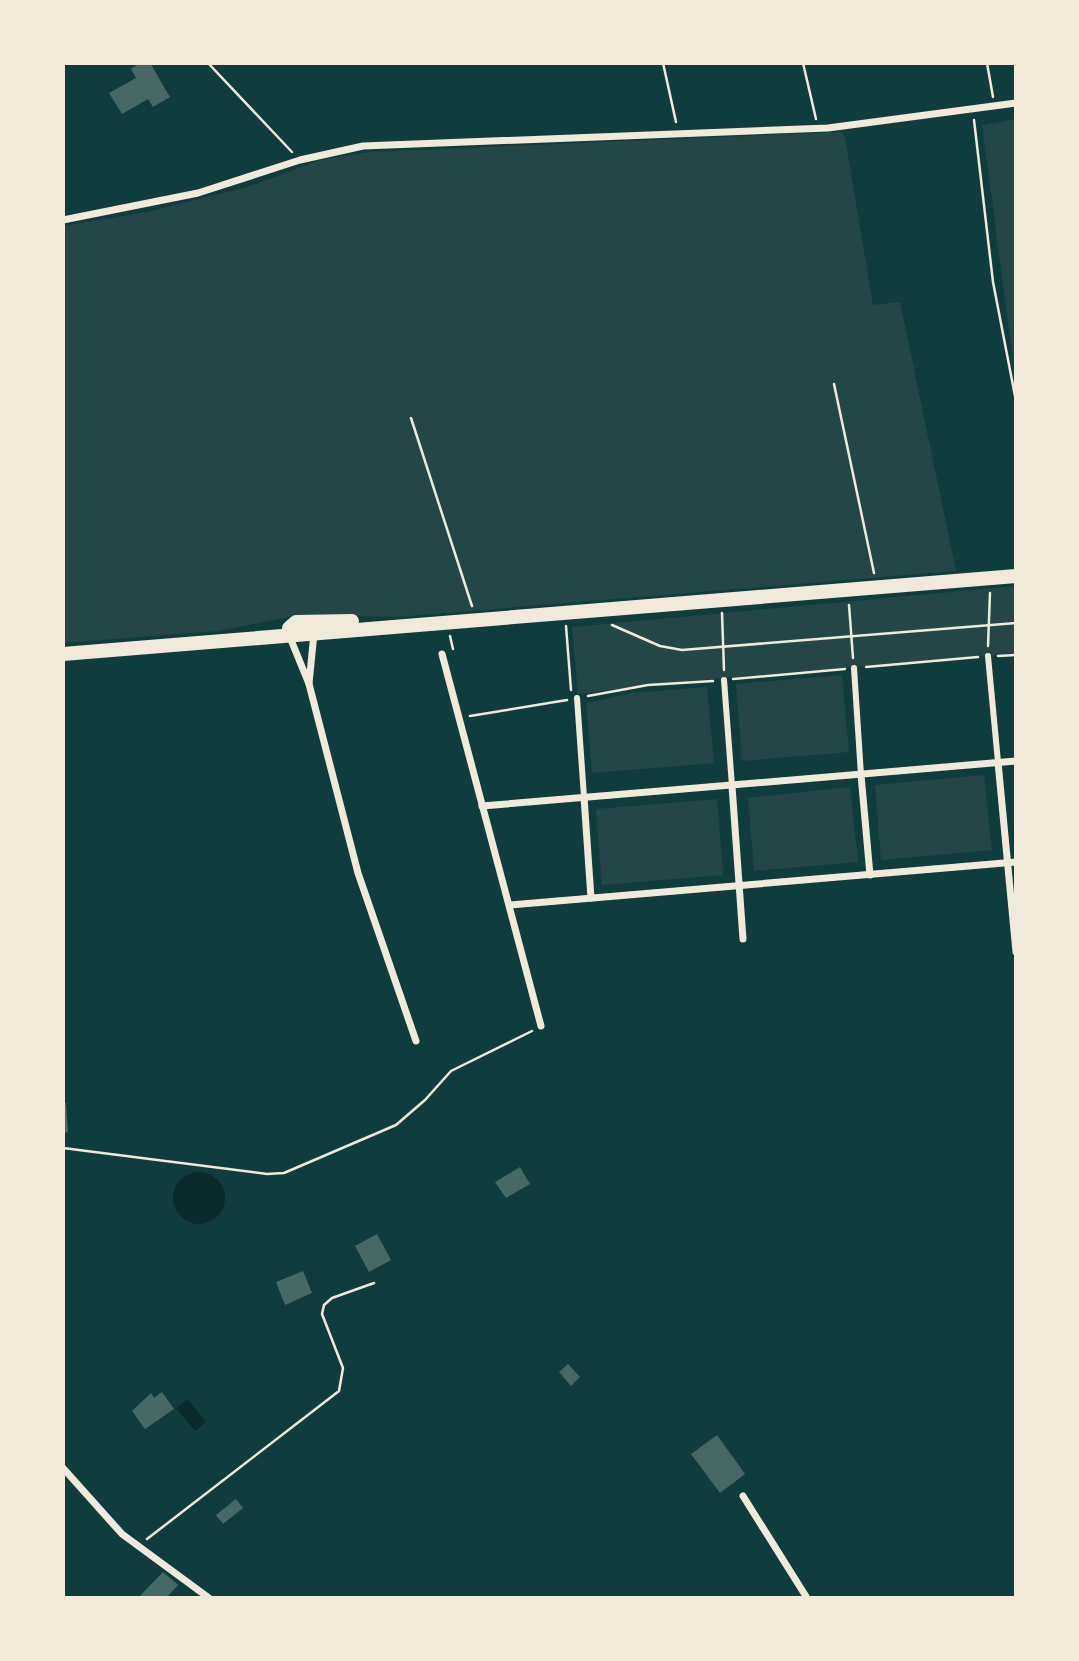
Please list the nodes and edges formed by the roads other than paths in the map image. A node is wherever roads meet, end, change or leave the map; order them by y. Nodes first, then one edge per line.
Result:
1 (1016, 103) edge
2 (63, 220) edge
3 (1016, 576) edge
4 (391, 625) junction
5 (314, 631) junction
6 (289, 634) junction
7 (63, 654) edge
8 (442, 654) dead end
9 (988, 656) road end
10 (854, 668) road end
11 (724, 680) road end
12 (309, 684) junction
13 (577, 698) road end
14 (1016, 761) edge
15 (998, 762) junction
16 (861, 775) junction
17 (732, 786) junction
18 (584, 797) junction
19 (482, 806) junction
20 (1012, 863) edge
21 (870, 875) junction
22 (739, 886) junction
23 (591, 898) junction
24 (510, 905) junction
25 (743, 939) dead end
26 (1016, 953) edge
27 (541, 1026) road end
28 (416, 1041) dead end
29 (63, 1468) edge
30 (743, 1496) dead end
31 (209, 1598) edge
32 (807, 1598) edge

1 - 2 street
3 - 4 main road
4 - 5 main road
4 - 6 main road
5 - 6 main road
5 - 12 street
6 - 7 main road
6 - 12 street
8 - 19 street
9 - 15 street
10 - 16 street
11 - 17 street
12 - 28 street
13 - 18 street
14 - 15 street
15 - 16 street
15 - 20 street
16 - 17 street
16 - 21 street
17 - 18 street
17 - 22 street
18 - 19 street
18 - 23 street
19 - 24 street
20 - 21 street
20 - 26 street
21 - 22 street
22 - 23 street
22 - 25 street
23 - 24 street
24 - 27 street
29 - 31 street
30 - 32 street

